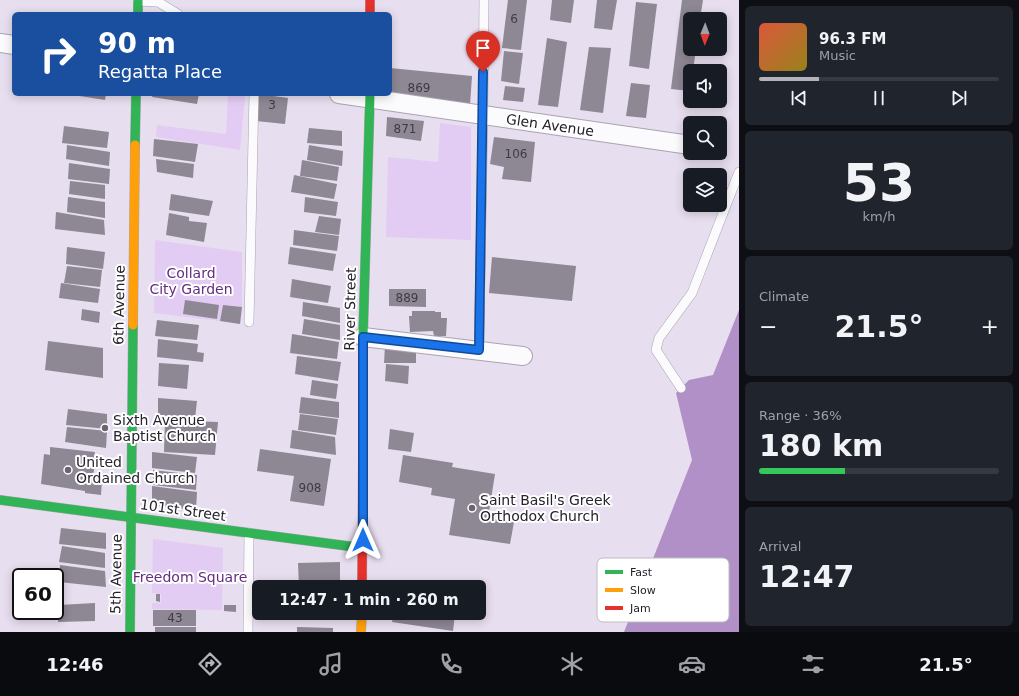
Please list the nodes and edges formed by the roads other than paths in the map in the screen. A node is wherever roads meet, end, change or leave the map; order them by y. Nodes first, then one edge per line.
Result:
1 (138, 0) edge
2 (370, 0) edge
3 (484, 0) edge
4 (138, 12) edge
5 (175, 12) edge
6 (370, 12) edge
7 (0, 43) edge
8 (12, 45) edge
9 (136, 96) edge
10 (254, 96) edge
11 (370, 96) edge
12 (483, 116) junction
13 (683, 144) edge
14 (739, 172) edge
15 (249, 322) dead end
16 (363, 337) junction
17 (479, 350) junction
18 (523, 356) dead end
19 (681, 388) dead end
20 (0, 500) edge
21 (131, 517) junction
22 (249, 533) junction
23 (363, 548) junction
24 (362, 580) edge
25 (362, 620) edge
26 (130, 632) edge
27 (248, 632) edge
28 (362, 632) edge

1 - 4 street
1 - 5 lane
2 - 6 street
3 - 12 lane
7 - 8 street
9 - 21 street, 6th Avenue
10 - 15 lane
11 - 12 street, Glen Avenue
11 - 16 street, River Street
12 - 13 street, Glen Avenue
12 - 17 lane
14 - 19 lane
16 - 17 street
16 - 23 street, River Street
17 - 18 street
20 - 21 street, 101st Street
21 - 22 street, 101st Street
21 - 26 street, 5th Avenue
22 - 23 street, 101st Street
22 - 27 lane
23 - 24 street, River Street
25 - 28 street

